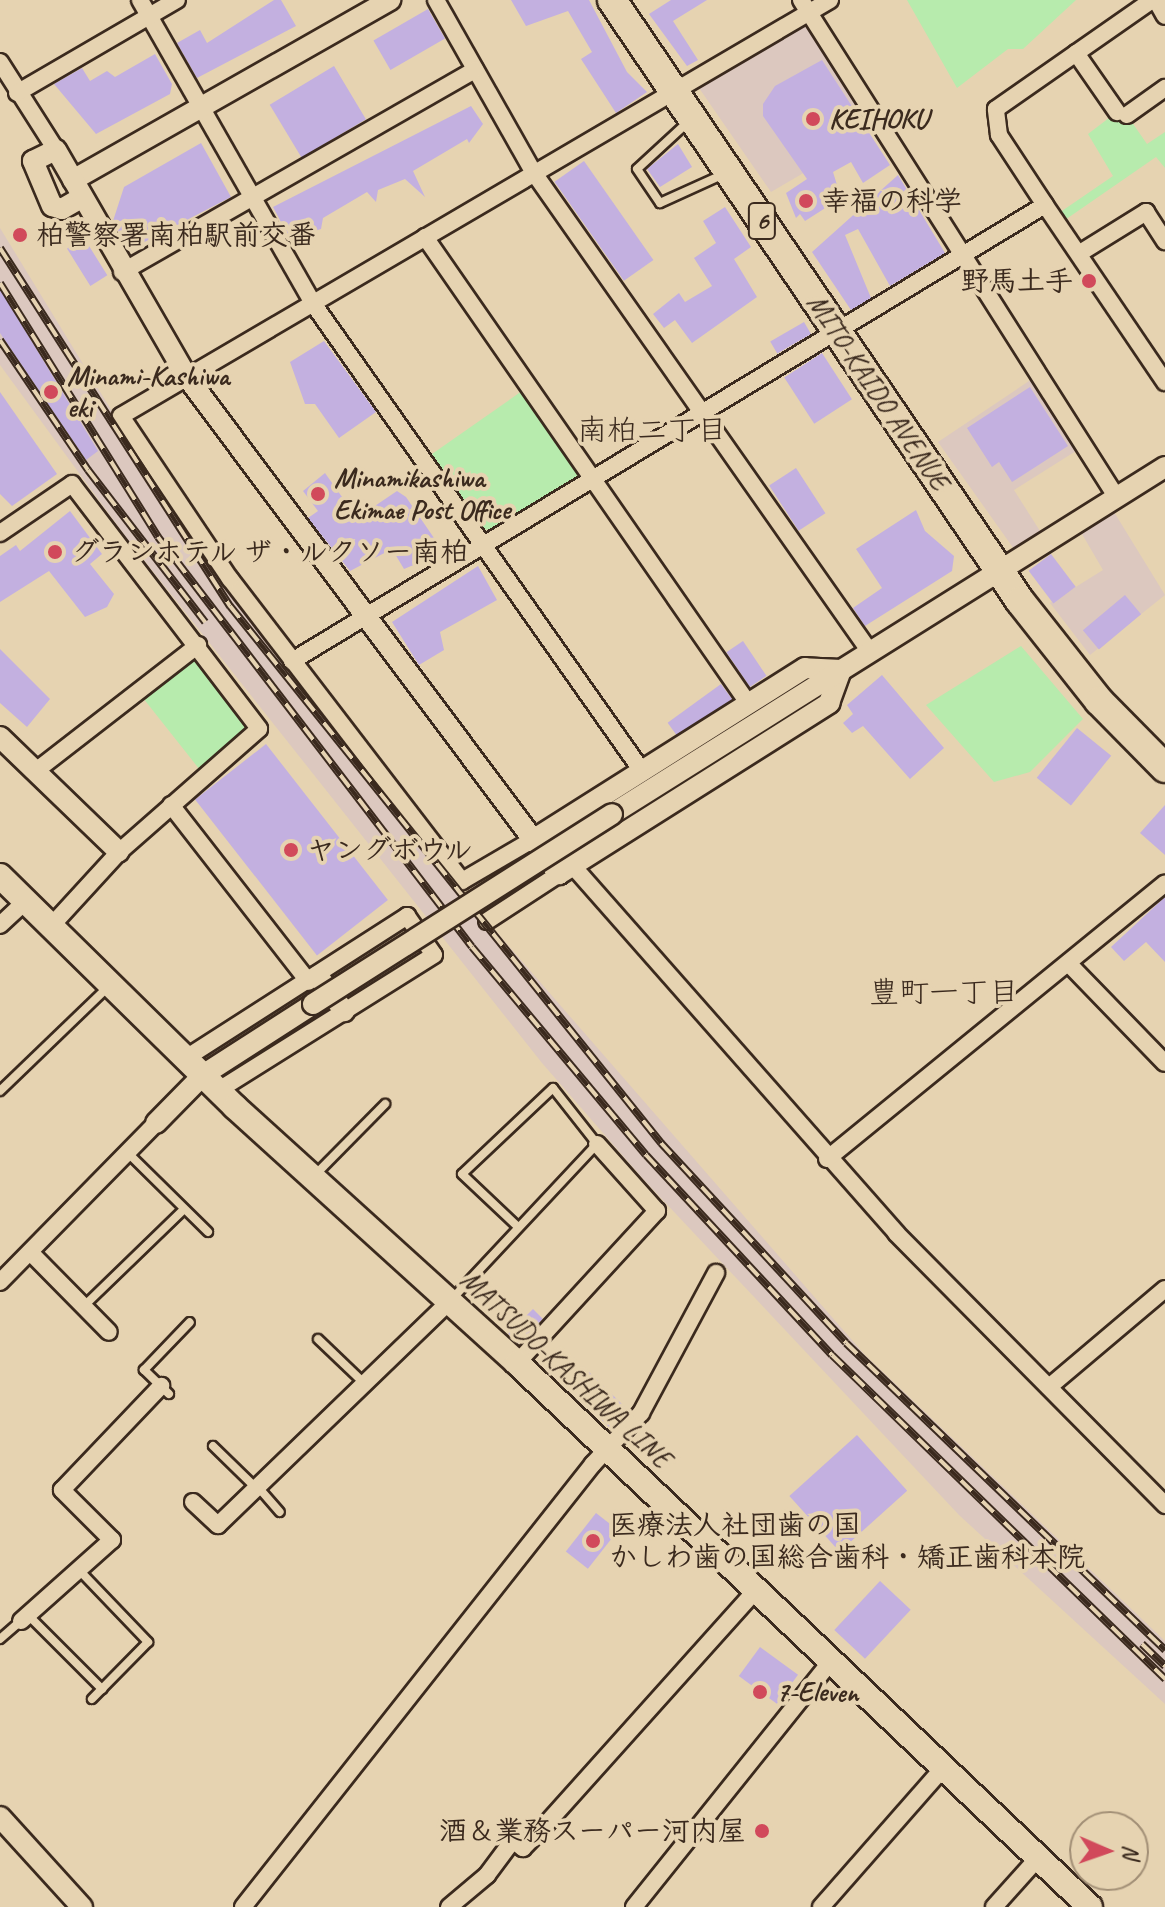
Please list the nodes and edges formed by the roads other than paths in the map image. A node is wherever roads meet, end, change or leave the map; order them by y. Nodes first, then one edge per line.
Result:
1 (140, 0) edge
2 (177, 0) edge
3 (390, 0) edge
4 (436, 0) edge
5 (612, 0) edge
6 (830, 0) edge
7 (1154, 0) edge
8 (805, 6) edge
9 (149, 16) junction
10 (1165, 16) edge
11 (1076, 53) junction
12 (0, 62) edge
13 (475, 70) junction
14 (1165, 88) edge
15 (674, 92) junction
16 (17, 93) junction
17 (201, 109) junction
18 (691, 118) junction
19 (56, 150) junction
20 (728, 172) junction
21 (534, 173) junction
22 (77, 189) junction
23 (252, 198) junction
24 (1045, 205) junction
25 (425, 237) junction
26 (1165, 241) edge
27 (1080, 253) junction
28 (964, 257) junction
29 (122, 272) junction
30 (312, 302) junction
31 (838, 333) junction
32 (187, 377) junction
33 (1165, 382) edge
34 (703, 412) junction
35 (1165, 467) edge
36 (592, 477) junction
37 (1117, 498) junction
38 (0, 533) edge
39 (484, 543) junction
40 (1000, 572) junction
41 (367, 617) junction
42 (198, 645) junction
43 (870, 652) junction
44 (292, 661) junction
45 (841, 670) junction
46 (748, 703) junction
47 (0, 737) edge
48 (1165, 768) edge
49 (37, 770) junction
50 (642, 771) junction
51 (171, 805) junction
52 (534, 839) junction
53 (119, 852) junction
54 (566, 870) junction
55 (0, 876) edge
56 (1165, 883) edge
57 (26, 901) junction
58 (487, 921) dead end
59 (0, 925) edge
60 (52, 925) junction
61 (1068, 963) junction
62 (313, 979) junction
63 (112, 984) junction
64 (344, 1011) junction
65 (1165, 1063) edge
66 (203, 1074) junction
67 (0, 1091) edge
68 (385, 1104) dead end
69 (156, 1123) joint
70 (597, 1144) junction
71 (129, 1154) junction
72 (827, 1159) junction
73 (311, 1178) junction
74 (184, 1209) junction
75 (518, 1227) junction
76 (208, 1232) dead end
77 (30, 1252) junction
78 (716, 1273) dead end
79 (0, 1282) edge
80 (1165, 1289) edge
81 (450, 1301) junction
82 (84, 1306) junction
83 (190, 1322) dead end
84 (109, 1332) dead end
85 (318, 1339) dead end
86 (517, 1363) junction
87 (363, 1382) junction
88 (1049, 1387) junction
89 (165, 1390) joint
90 (213, 1446) dead end
91 (610, 1450) junction
92 (256, 1487) junction
93 (193, 1502) dead end
94 (1165, 1505) edge
95 (280, 1512) dead end
96 (79, 1570) junction
97 (756, 1590) junction
98 (24, 1618) junction
99 (0, 1639) edge
100 (831, 1661) junction
101 (102, 1689) junction
102 (92, 1699) dead end
103 (944, 1767) junction
104 (0, 1817) edge
105 (1038, 1858) junction
106 (81, 1906) edge
107 (243, 1907) edge
108 (449, 1907) edge
109 (634, 1907) edge
110 (821, 1907) edge
111 (994, 1907) edge
112 (1090, 1907) edge

1 - 9 street
2 - 9 street
3 - 17 street
4 - 13 street
5 - 15 highway, MITO-KAIDO AVENUE / 6
6 - 8 street
7 - 10 street
7 - 11 street
8 - 15 street
8 - 28 street
9 - 16 street
9 - 17 street
11 - 14 street
11 - 24 street
12 - 16 street
13 - 21 street
13 - 23 street
15 - 18 highway, MITO-KAIDO AVENUE / 6
15 - 21 street
16 - 19 street
17 - 22 street
17 - 23 street
18 - 20 highway, MITO-KAIDO AVENUE / 6
18 - 20 lane
19 - 22 street
19 - 22 street
20 - 31 highway, MITO-KAIDO AVENUE / 6
21 - 25 street
21 - 34 street
22 - 29 street
23 - 29 street
23 - 30 street
24 - 27 street
24 - 28 street
25 - 30 street
25 - 36 street
26 - 27 street
27 - 33 street
28 - 31 street
28 - 37 street
29 - 32 street
30 - 32 street
30 - 39 street
31 - 34 street
31 - 40 highway, MITO-KAIDO AVENUE / 6
32 - 41 street
32 - 44 street
34 - 36 street
34 - 43 street
35 - 37 street
36 - 39 street
36 - 46 street
37 - 40 street
38 - 42 street
39 - 41 street
39 - 50 street
40 - 43 street
40 - 48 highway, MITO-KAIDO AVENUE / 6
41 - 44 street
41 - 52 street
42 - 49 street
42 - 51 street
43 - 45 street
44 - 52 street
45 - 46 street
45 - 54 street
45 - 66 street, bridge
46 - 50 street
47 - 49 street
49 - 53 street
50 - 52 street
51 - 53 street
51 - 62 street
52 - 54 street
53 - 60 street
54 - 58 street
54 - 72 street
55 - 57 main road, MATSUDO-KASHIWA LINE
56 - 61 street
57 - 59 street
57 - 60 main road, MATSUDO-KASHIWA LINE
60 - 63 main road, MATSUDO-KASHIWA LINE
61 - 65 street
61 - 72 street
62 - 64 street
62 - 64 street
62 - 66 street
63 - 66 main road, MATSUDO-KASHIWA LINE
63 - 67 lane
64 - 66 street
66 - 69 street
66 - 73 main road, MATSUDO-KASHIWA LINE
68 - 73 lane
69 - 71 street
70 - 75 lane
70 - 75 lane
70 - 86 street
71 - 74 lane
71 - 77 street
72 - 88 street
73 - 81 main road, MATSUDO-KASHIWA LINE
74 - 76 lane
74 - 82 lane
75 - 81 lane
77 - 79 street
77 - 82 street
78 - 91 street
80 - 88 street
81 - 86 main road, MATSUDO-KASHIWA LINE
81 - 87 street
82 - 84 street
83 - 89 lane
85 - 87 lane
86 - 91 main road, MATSUDO-KASHIWA LINE
87 - 92 street
88 - 94 street
89 - 96 street
90 - 92 lane
91 - 97 main road, MATSUDO-KASHIWA LINE
91 - 107 street
92 - 93 street
92 - 95 lane
96 - 98 street
96 - 101 lane
97 - 100 main road, MATSUDO-KASHIWA LINE
97 - 108 street
98 - 99 lane
98 - 101 lane
100 - 103 main road, MATSUDO-KASHIWA LINE
100 - 109 street
101 - 102 lane
103 - 105 main road, MATSUDO-KASHIWA LINE
103 - 110 street
104 - 106 street
105 - 111 street
105 - 112 main road, MATSUDO-KASHIWA LINE

